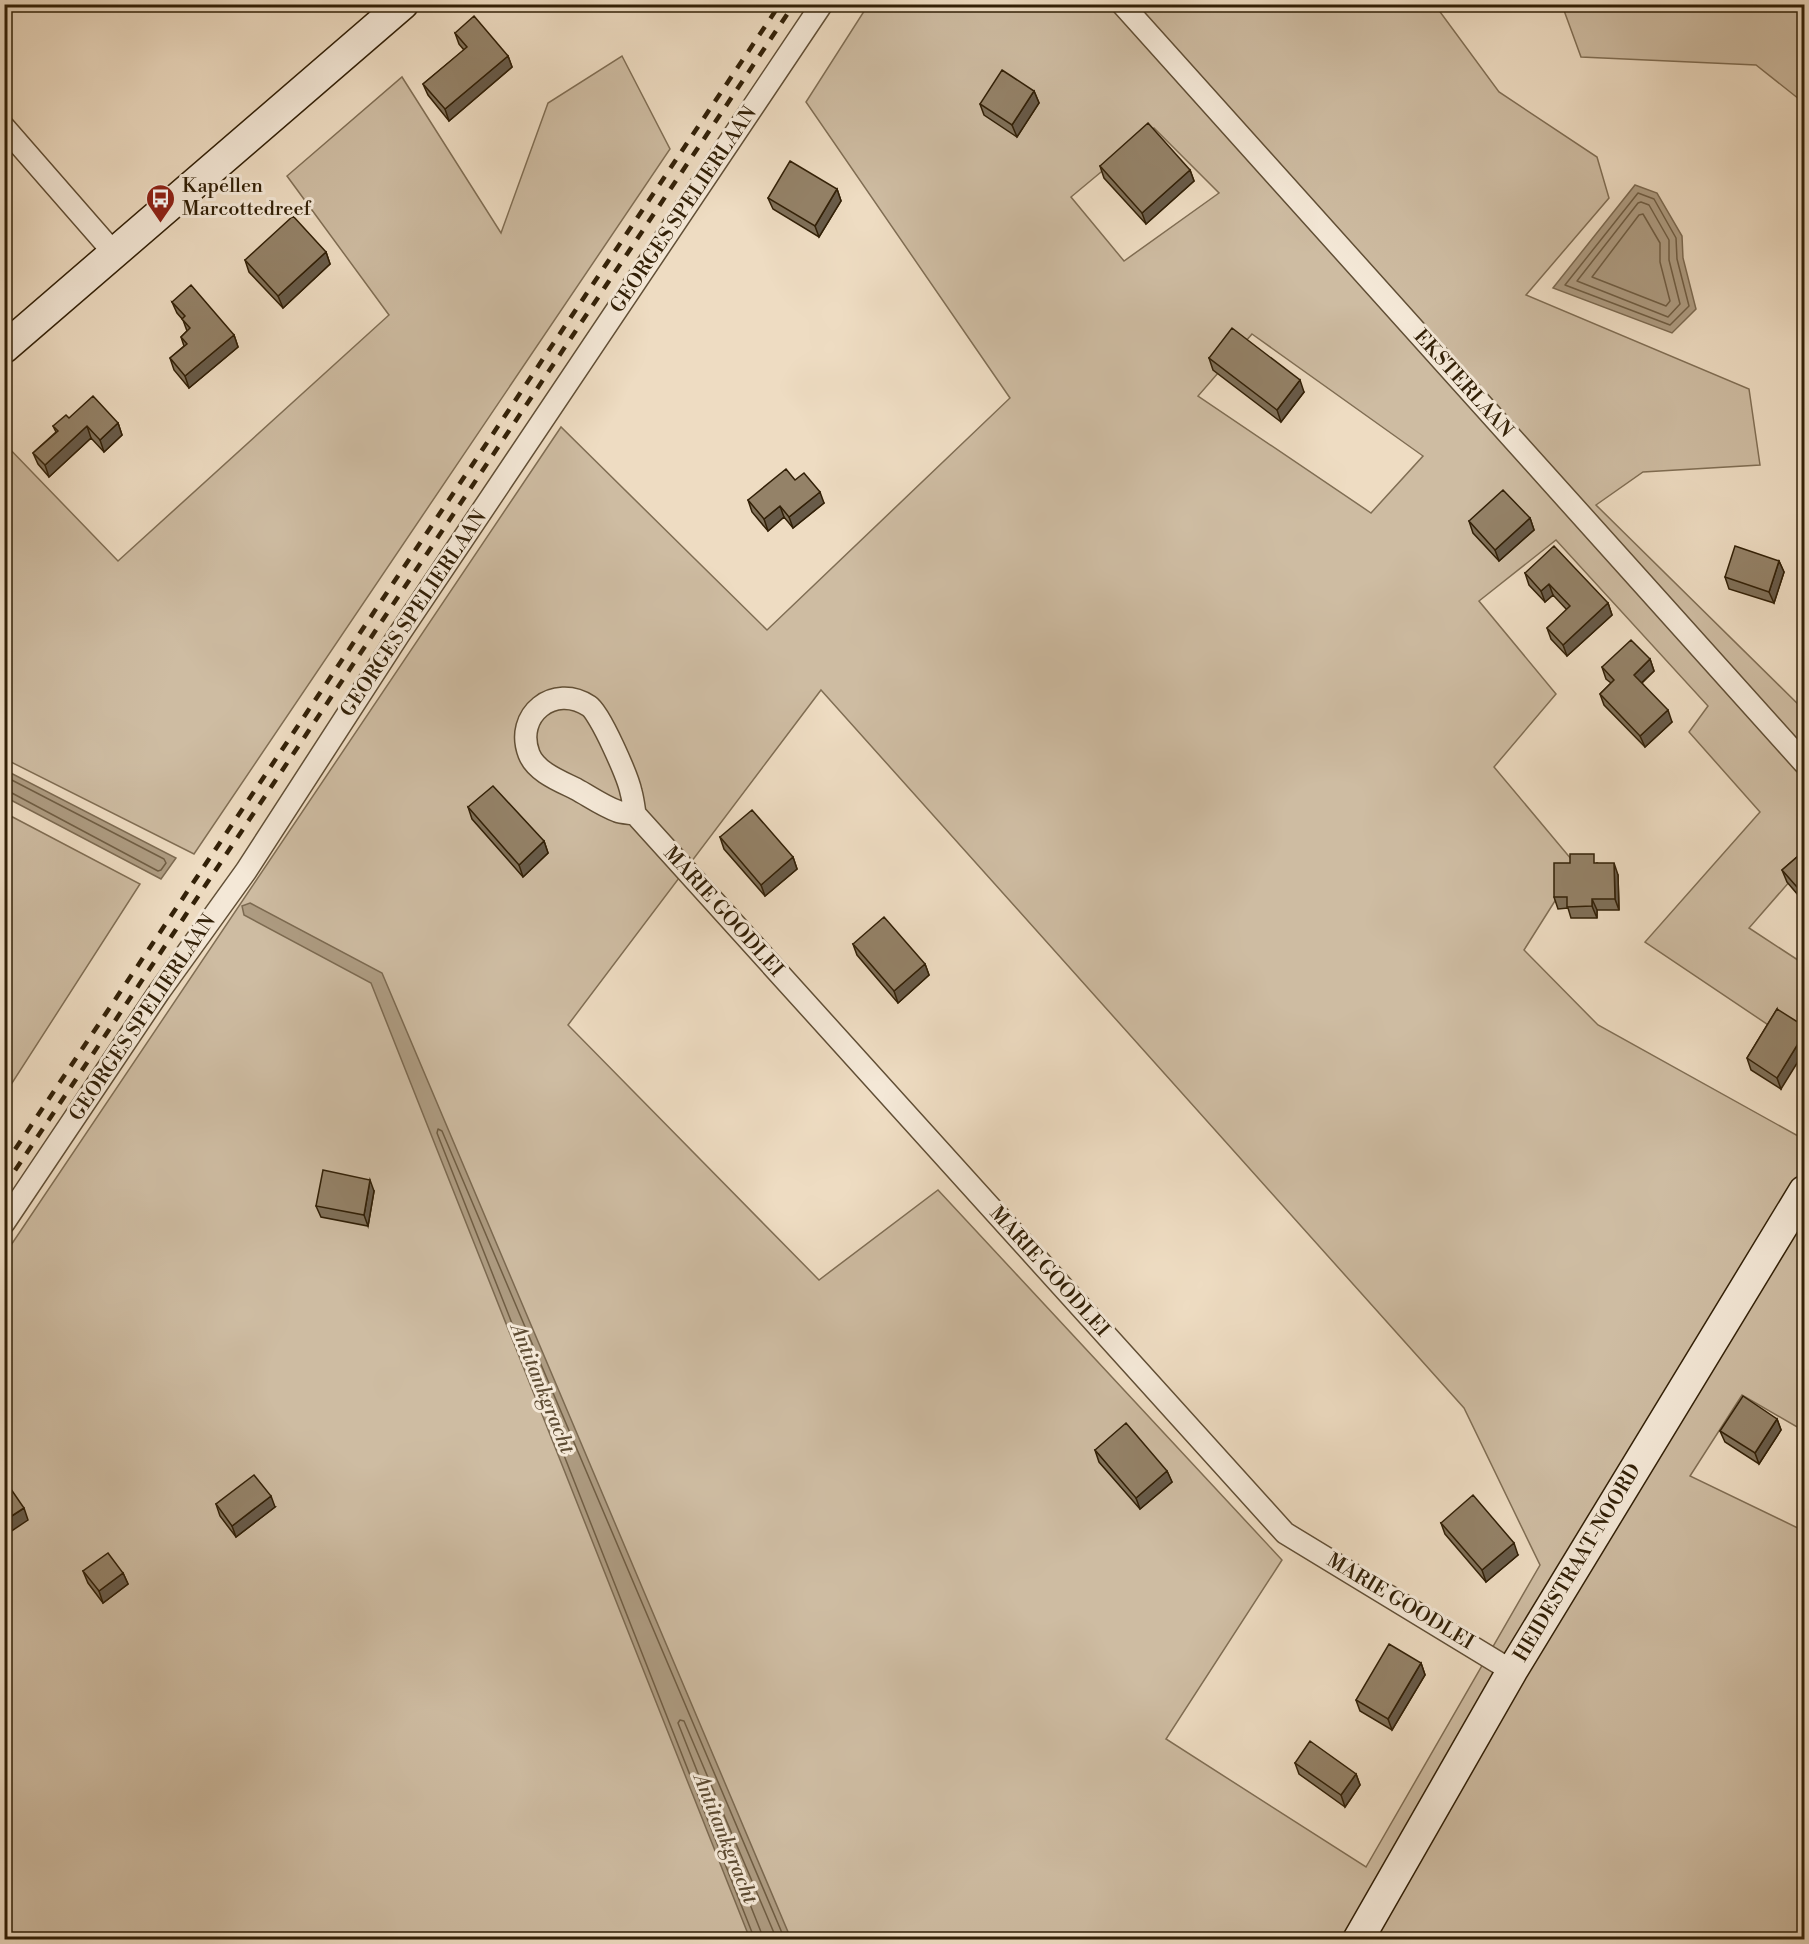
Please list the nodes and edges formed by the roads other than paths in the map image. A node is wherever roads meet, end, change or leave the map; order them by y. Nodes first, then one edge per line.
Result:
1 (403, 4) edge
2 (822, 4) edge
3 (1122, 4) edge
4 (4, 127) edge
5 (114, 253) junction
6 (4, 348) edge
7 (1804, 763) edge
8 (634, 814) junction
9 (1804, 1191) edge
10 (4, 1223) edge
11 (1795, 1226) edge
12 (1512, 1671) junction
13 (1358, 1940) edge

1 - 5 street
2 - 10 street, GEORGES SPELIERLAAN
3 - 7 street, EKSTERLAAN
4 - 5 street
5 - 6 street
8 - 8 street
8 - 12 street, MARIE GOODLEI
9 - 11 street, HEIDESTRAAT-NOORD
11 - 12 street, HEIDESTRAAT-NOORD
12 - 13 street, HEIDESTRAAT-NOORD

